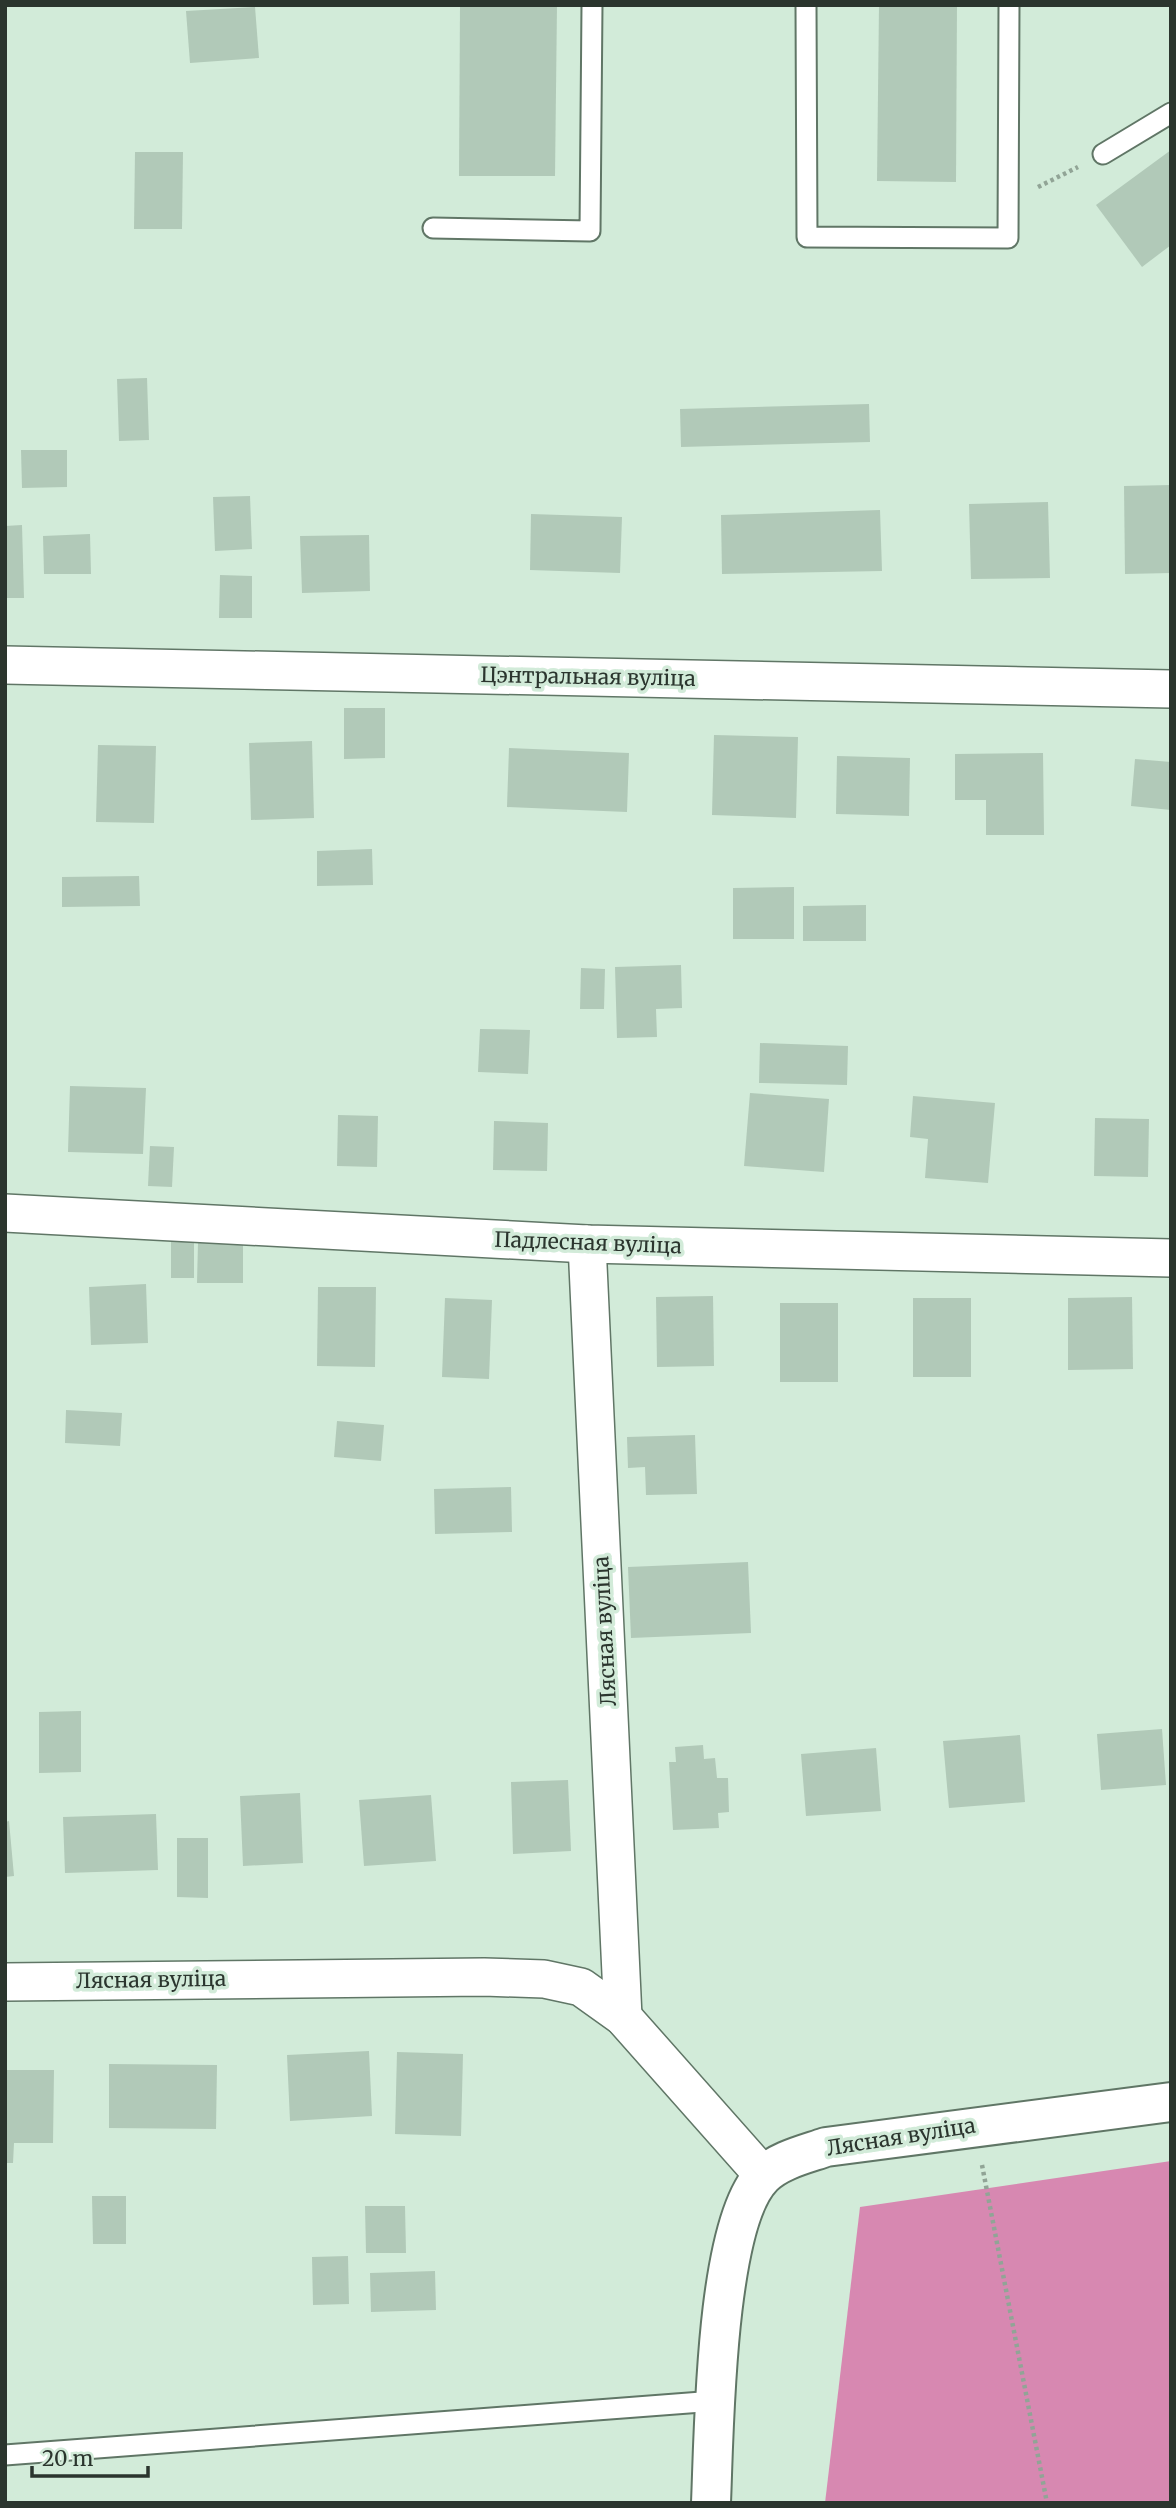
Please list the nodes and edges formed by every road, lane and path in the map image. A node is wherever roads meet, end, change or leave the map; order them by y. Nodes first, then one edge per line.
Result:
1 (592, 5) edge
2 (806, 5) edge
3 (1009, 5) edge
4 (1171, 114) edge
5 (1103, 155) joint
6 (1008, 202) junction
7 (433, 228) dead end
8 (5, 665) edge
9 (1171, 689) edge
10 (5, 1213) edge
11 (587, 1244) junction
12 (1171, 1258) edge
13 (5, 1982) edge
14 (623, 2017) junction
15 (1171, 2102) edge
16 (974, 2126) junction
17 (763, 2175) junction
18 (715, 2402) junction
19 (5, 2455) edge
20 (711, 2503) edge
21 (1047, 2503) edge

1 - 7 lane
2 - 6 lane
3 - 6 lane
4 - 5 lane
5 - 6 path
8 - 9 street, Цэнтральная вуліца
10 - 11 street, Падлесная вуліца
11 - 12 street, Падлесная вуліца
11 - 14 street, Лясная вуліца
13 - 14 street, Лясная вуліца
14 - 17 street, Лясная вуліца
15 - 16 street, Лясная вуліца
16 - 17 street, Лясная вуліца
16 - 21 path
17 - 18 street
18 - 19 lane
18 - 20 street

